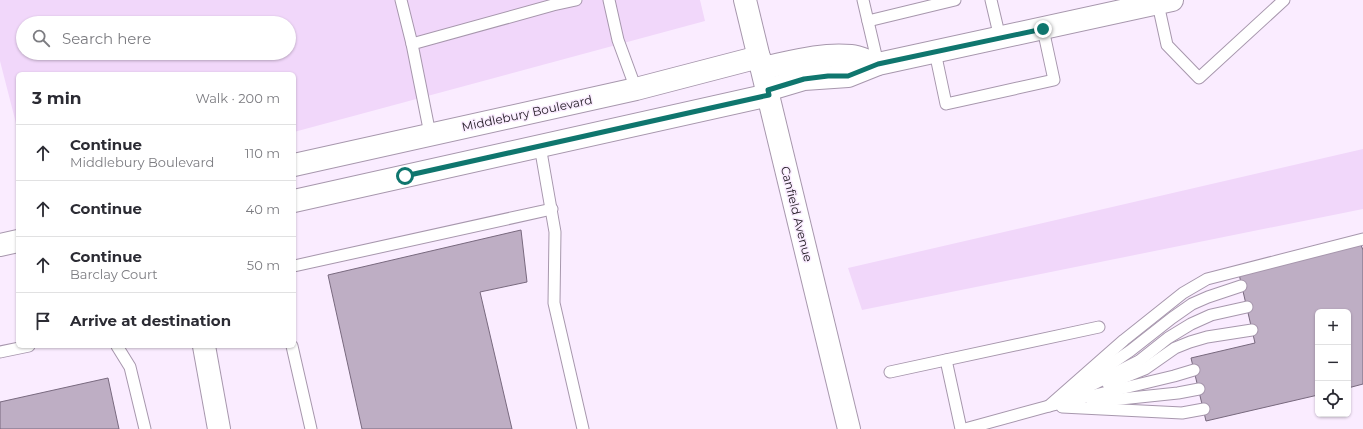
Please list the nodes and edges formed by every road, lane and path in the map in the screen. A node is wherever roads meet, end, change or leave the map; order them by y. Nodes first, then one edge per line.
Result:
1 (401, 0) edge
2 (576, 0) edge
3 (609, 0) edge
4 (745, 0) edge
5 (863, 0) edge
6 (955, 0) edge
7 (991, 0) edge
8 (1284, 0) edge
9 (1165, 2) edge
10 (868, 21) junction
11 (1043, 29) junction
12 (1000, 38) junction
13 (412, 44) junction
14 (935, 52) junction
15 (761, 62) junction
16 (878, 64) junction
17 (636, 88) junction
18 (768, 93) junction
19 (430, 134) junction
20 (540, 146) junction
21 (296, 165) edge
22 (296, 202) edge
23 (552, 209) junction
24 (1363, 239) edge
25 (296, 266) edge
26 (1241, 286) dead end
27 (1247, 307) dead end
28 (1099, 327) dead end
29 (1252, 330) dead end
30 (19, 348) edge
31 (118, 348) edge
32 (204, 348) edge
33 (292, 348) edge
34 (0, 352) edge
35 (946, 360) junction
36 (1194, 370) dead end
37 (890, 372) dead end
38 (1199, 389) dead end
39 (1049, 406) junction
40 (1204, 410) dead end
41 (145, 429) edge
42 (219, 429) edge
43 (311, 429) edge
44 (583, 429) edge
45 (849, 429) edge
46 (961, 429) edge
47 (965, 429) edge

1 - 13 lane
2 - 13 lane
3 - 17 lane
4 - 15 street, Canfield Avenue
5 - 10 lane
6 - 10 lane
7 - 12 lane
8 - 9 lane
9 - 11 street
10 - 16 lane
11 - 12 street
11 - 14 lane
12 - 14 street
13 - 19 lane
14 - 16 street
15 - 16 street, Middlebury Boulevard
15 - 17 street, Middlebury Boulevard
15 - 18 street, Canfield Avenue
16 - 18 street
17 - 19 street, Middlebury Boulevard
18 - 20 street
18 - 45 street, Canfield Avenue
19 - 21 street, Middlebury Boulevard
20 - 22 street
20 - 23 lane
23 - 25 lane
23 - 44 lane
24 - 39 lane
26 - 39 lane
27 - 39 lane
28 - 35 lane
29 - 39 lane
30 - 34 lane
31 - 41 lane
32 - 42 street
33 - 43 lane
35 - 37 lane
35 - 46 lane
36 - 39 lane
38 - 39 lane
39 - 40 lane
39 - 47 lane

